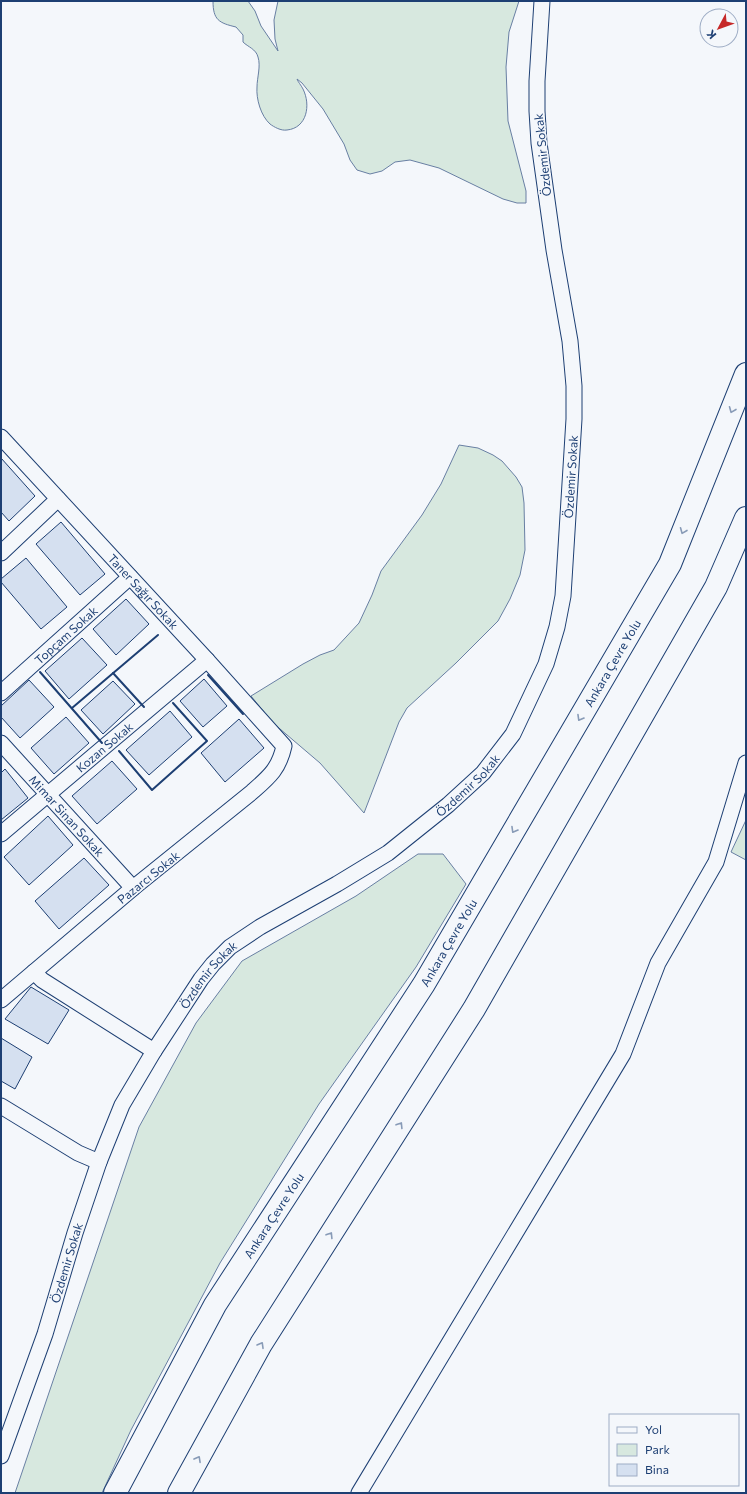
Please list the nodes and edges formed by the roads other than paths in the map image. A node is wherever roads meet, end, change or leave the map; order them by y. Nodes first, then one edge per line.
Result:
1 (542, 1) edge
2 (746, 374) edge
3 (1, 437) edge
4 (58, 499) junction
5 (746, 518) edge
6 (1, 553) edge
7 (130, 577) junction
8 (207, 660) junction
9 (1, 693) edge
10 (1, 743) edge
11 (284, 746) joint
12 (746, 763) edge
13 (48, 795) junction
14 (1, 834) edge
15 (133, 888) junction
16 (34, 972) junction
17 (1, 1000) edge
18 (154, 1051) junction
19 (1, 1106) edge
20 (99, 1162) junction
21 (8, 1421) edge
22 (1, 1456) edge
23 (116, 1493) edge
24 (179, 1493) edge
25 (358, 1493) edge

1 - 18 street, Özdemir Sokak
2 -> 23 highway, Ankara Çevre Yolu
3 - 4 street, Taner Sağır Sokak
4 - 6 street
4 - 7 street, Taner Sağır Sokak
24 -> 5 highway
7 - 8 street, Taner Sağır Sokak
7 - 9 street, Topçam Sokak
8 - 11 street, Taner Sağır Sokak
8 - 13 street, Kozan Sokak
10 - 13 street, Mimar Sinan Sokak
11 - 15 street, Pazarcı Sokak
12 - 25 street
13 - 14 street, Kozan Sokak
13 - 15 street, Mimar Sinan Sokak
15 - 16 street, Pazarcı Sokak
16 - 17 street, Pazarcı Sokak
16 - 18 street
18 - 20 street, Özdemir Sokak
19 - 20 street
20 - 21 street, Özdemir Sokak
21 - 22 street, Özdemir Sokak

